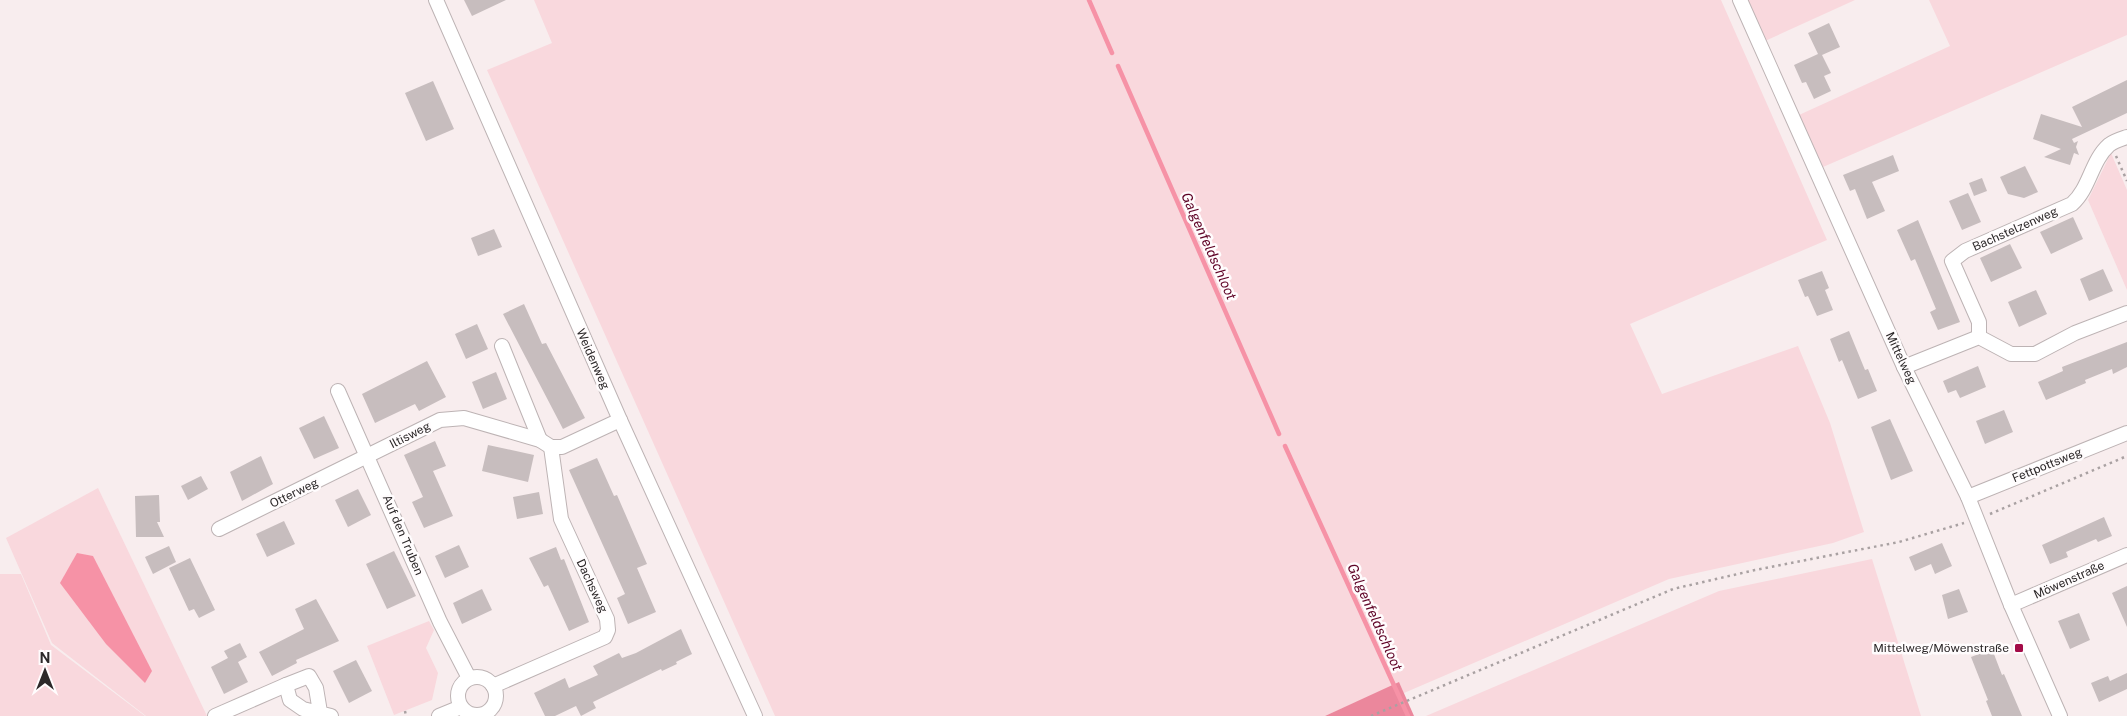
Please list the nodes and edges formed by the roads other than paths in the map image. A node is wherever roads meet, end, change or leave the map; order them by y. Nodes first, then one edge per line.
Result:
1 (436, 0) edge
2 (1740, 0) edge
3 (2127, 136) edge
4 (2127, 313) edge
5 (1979, 337) junction
6 (502, 346) dead end
7 (1904, 367) junction
8 (338, 391) dead end
9 (620, 420) junction
10 (2127, 432) edge
11 (545, 443) junction
12 (369, 456) junction
13 (1968, 497) junction
14 (219, 530) dead end
15 (2127, 555) edge
16 (2011, 606) junction
17 (470, 678) junction
18 (286, 685) junction
19 (493, 686) junction
20 (461, 707) junction
21 (326, 714) edge
22 (485, 714) edge
23 (215, 716) edge
24 (439, 716) edge
25 (755, 716) edge
26 (2060, 716) edge

1 - 9 street, Weidenweg
2 - 7 street, Mittelweg
3 - 5 street, Bachstelzenweg
4 - 5 street
5 - 7 street
6 - 11 street
7 - 13 street, Mittelweg
8 - 12 street, Auf den Truben
9 - 11 street
9 - 25 street, Weidenweg
10 - 13 street, Fettpottsweg
11 - 12 street, Iltisweg
11 - 19 street, Dachsweg
12 - 14 street, Otterweg
12 - 17 street, Auf den Truben
13 - 16 street, Mittelweg
15 - 16 street, Möwenstraße
16 - 26 street, Mittelweg
17 - 19 street
17 - 20 street
18 - 21 street
18 - 21 street
18 - 23 street
19 - 22 street
20 - 22 street
20 - 24 street

